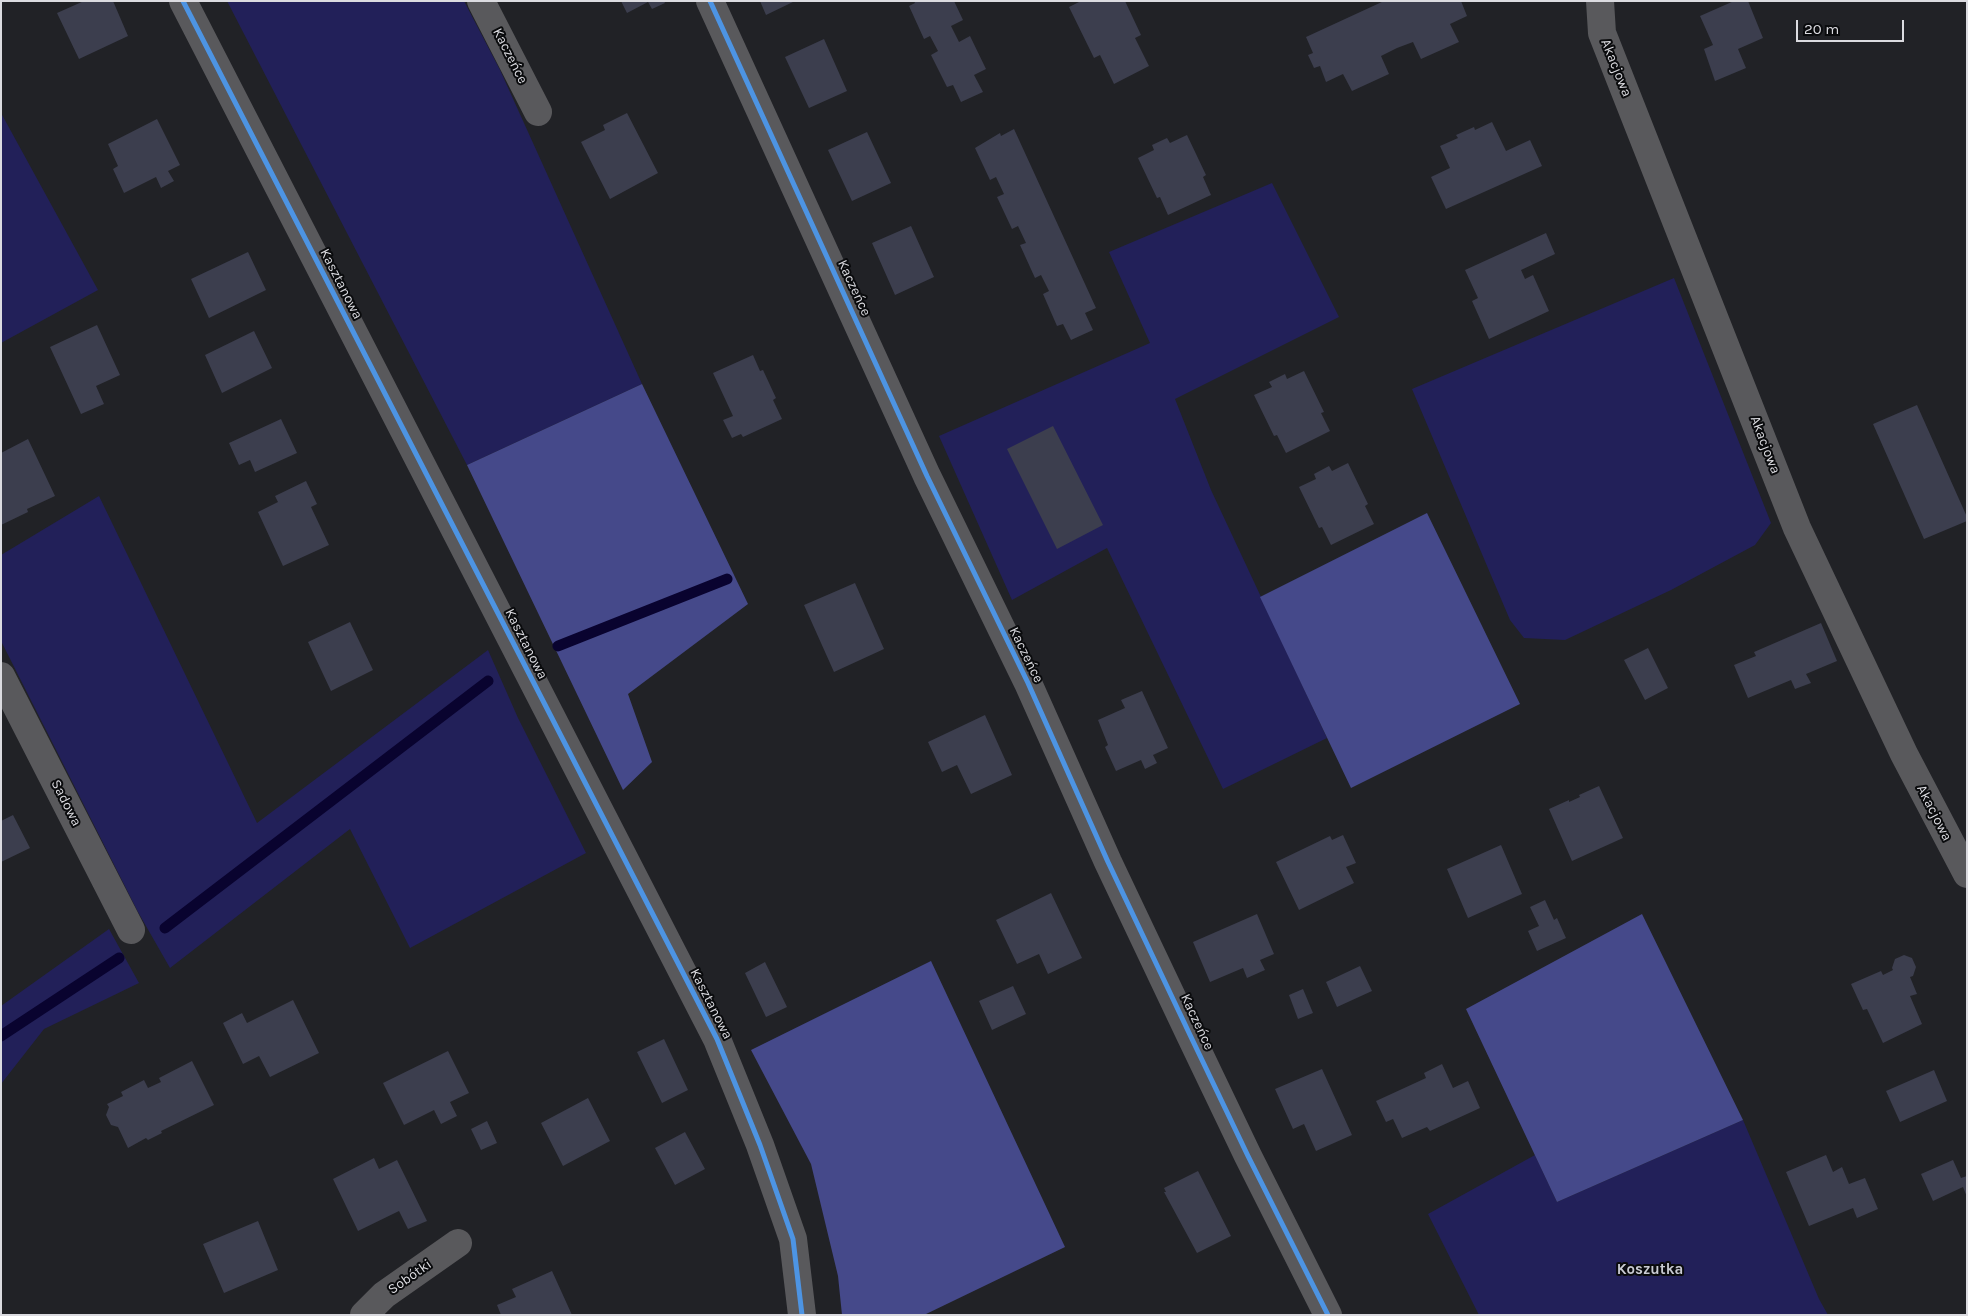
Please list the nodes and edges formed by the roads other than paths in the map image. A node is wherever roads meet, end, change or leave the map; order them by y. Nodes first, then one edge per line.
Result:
1 (183, 1) edge
2 (481, 1) edge
3 (710, 1) edge
4 (1600, 1) edge
5 (538, 112) dead end
6 (1, 676) edge
7 (1967, 874) edge
8 (131, 930) dead end
9 (458, 1243) dead end
10 (364, 1315) edge
11 (802, 1315) edge
12 (1328, 1315) edge

1 - 11 street, Kasztanowa
2 - 5 street, Kaczeńce
3 - 12 street, Kaczeńce
4 - 7 street, Akacjowa
6 - 8 street, Sadowa
9 - 10 street, Sobótki

